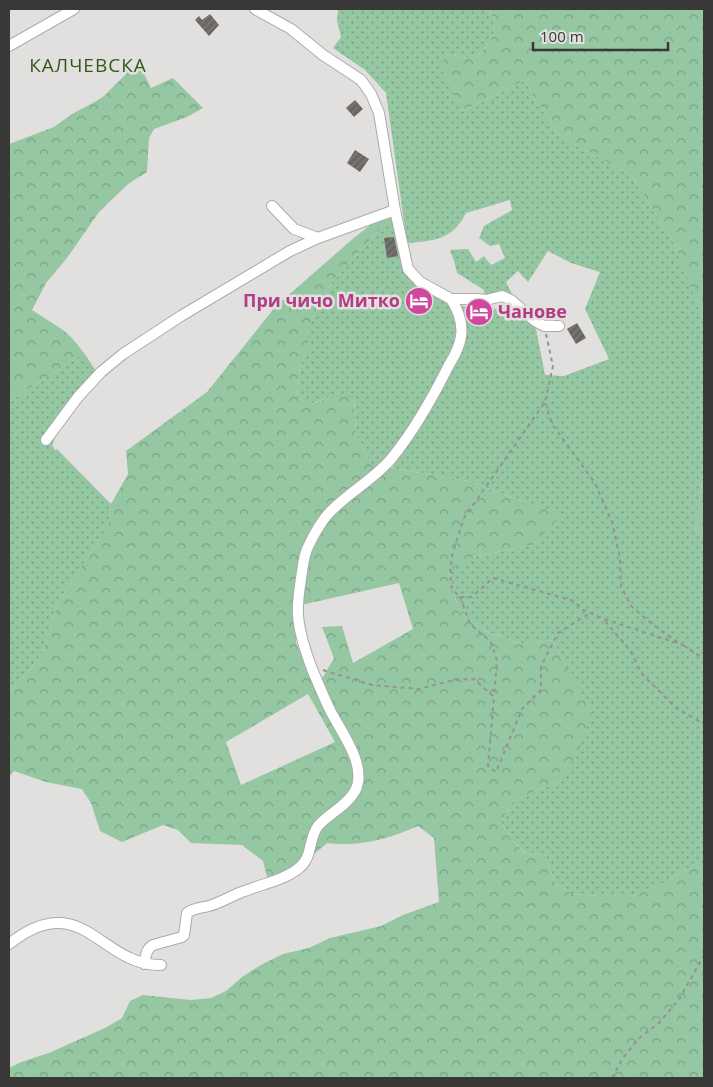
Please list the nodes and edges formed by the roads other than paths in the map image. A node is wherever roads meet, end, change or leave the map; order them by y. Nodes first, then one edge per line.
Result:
1 (74, 9) edge
2 (255, 9) edge
3 (9, 46) edge
4 (272, 206) dead end
5 (395, 210) junction
6 (318, 238) junction
7 (451, 300) junction
8 (559, 326) dead end
9 (46, 440) dead end
10 (9, 944) edge
11 (144, 964) junction
12 (161, 965) dead end

1 - 3 street
2 - 5 street
4 - 6 street
5 - 6 street
5 - 7 street
6 - 9 street
7 - 8 street
7 - 11 street
10 - 11 street
11 - 12 street

